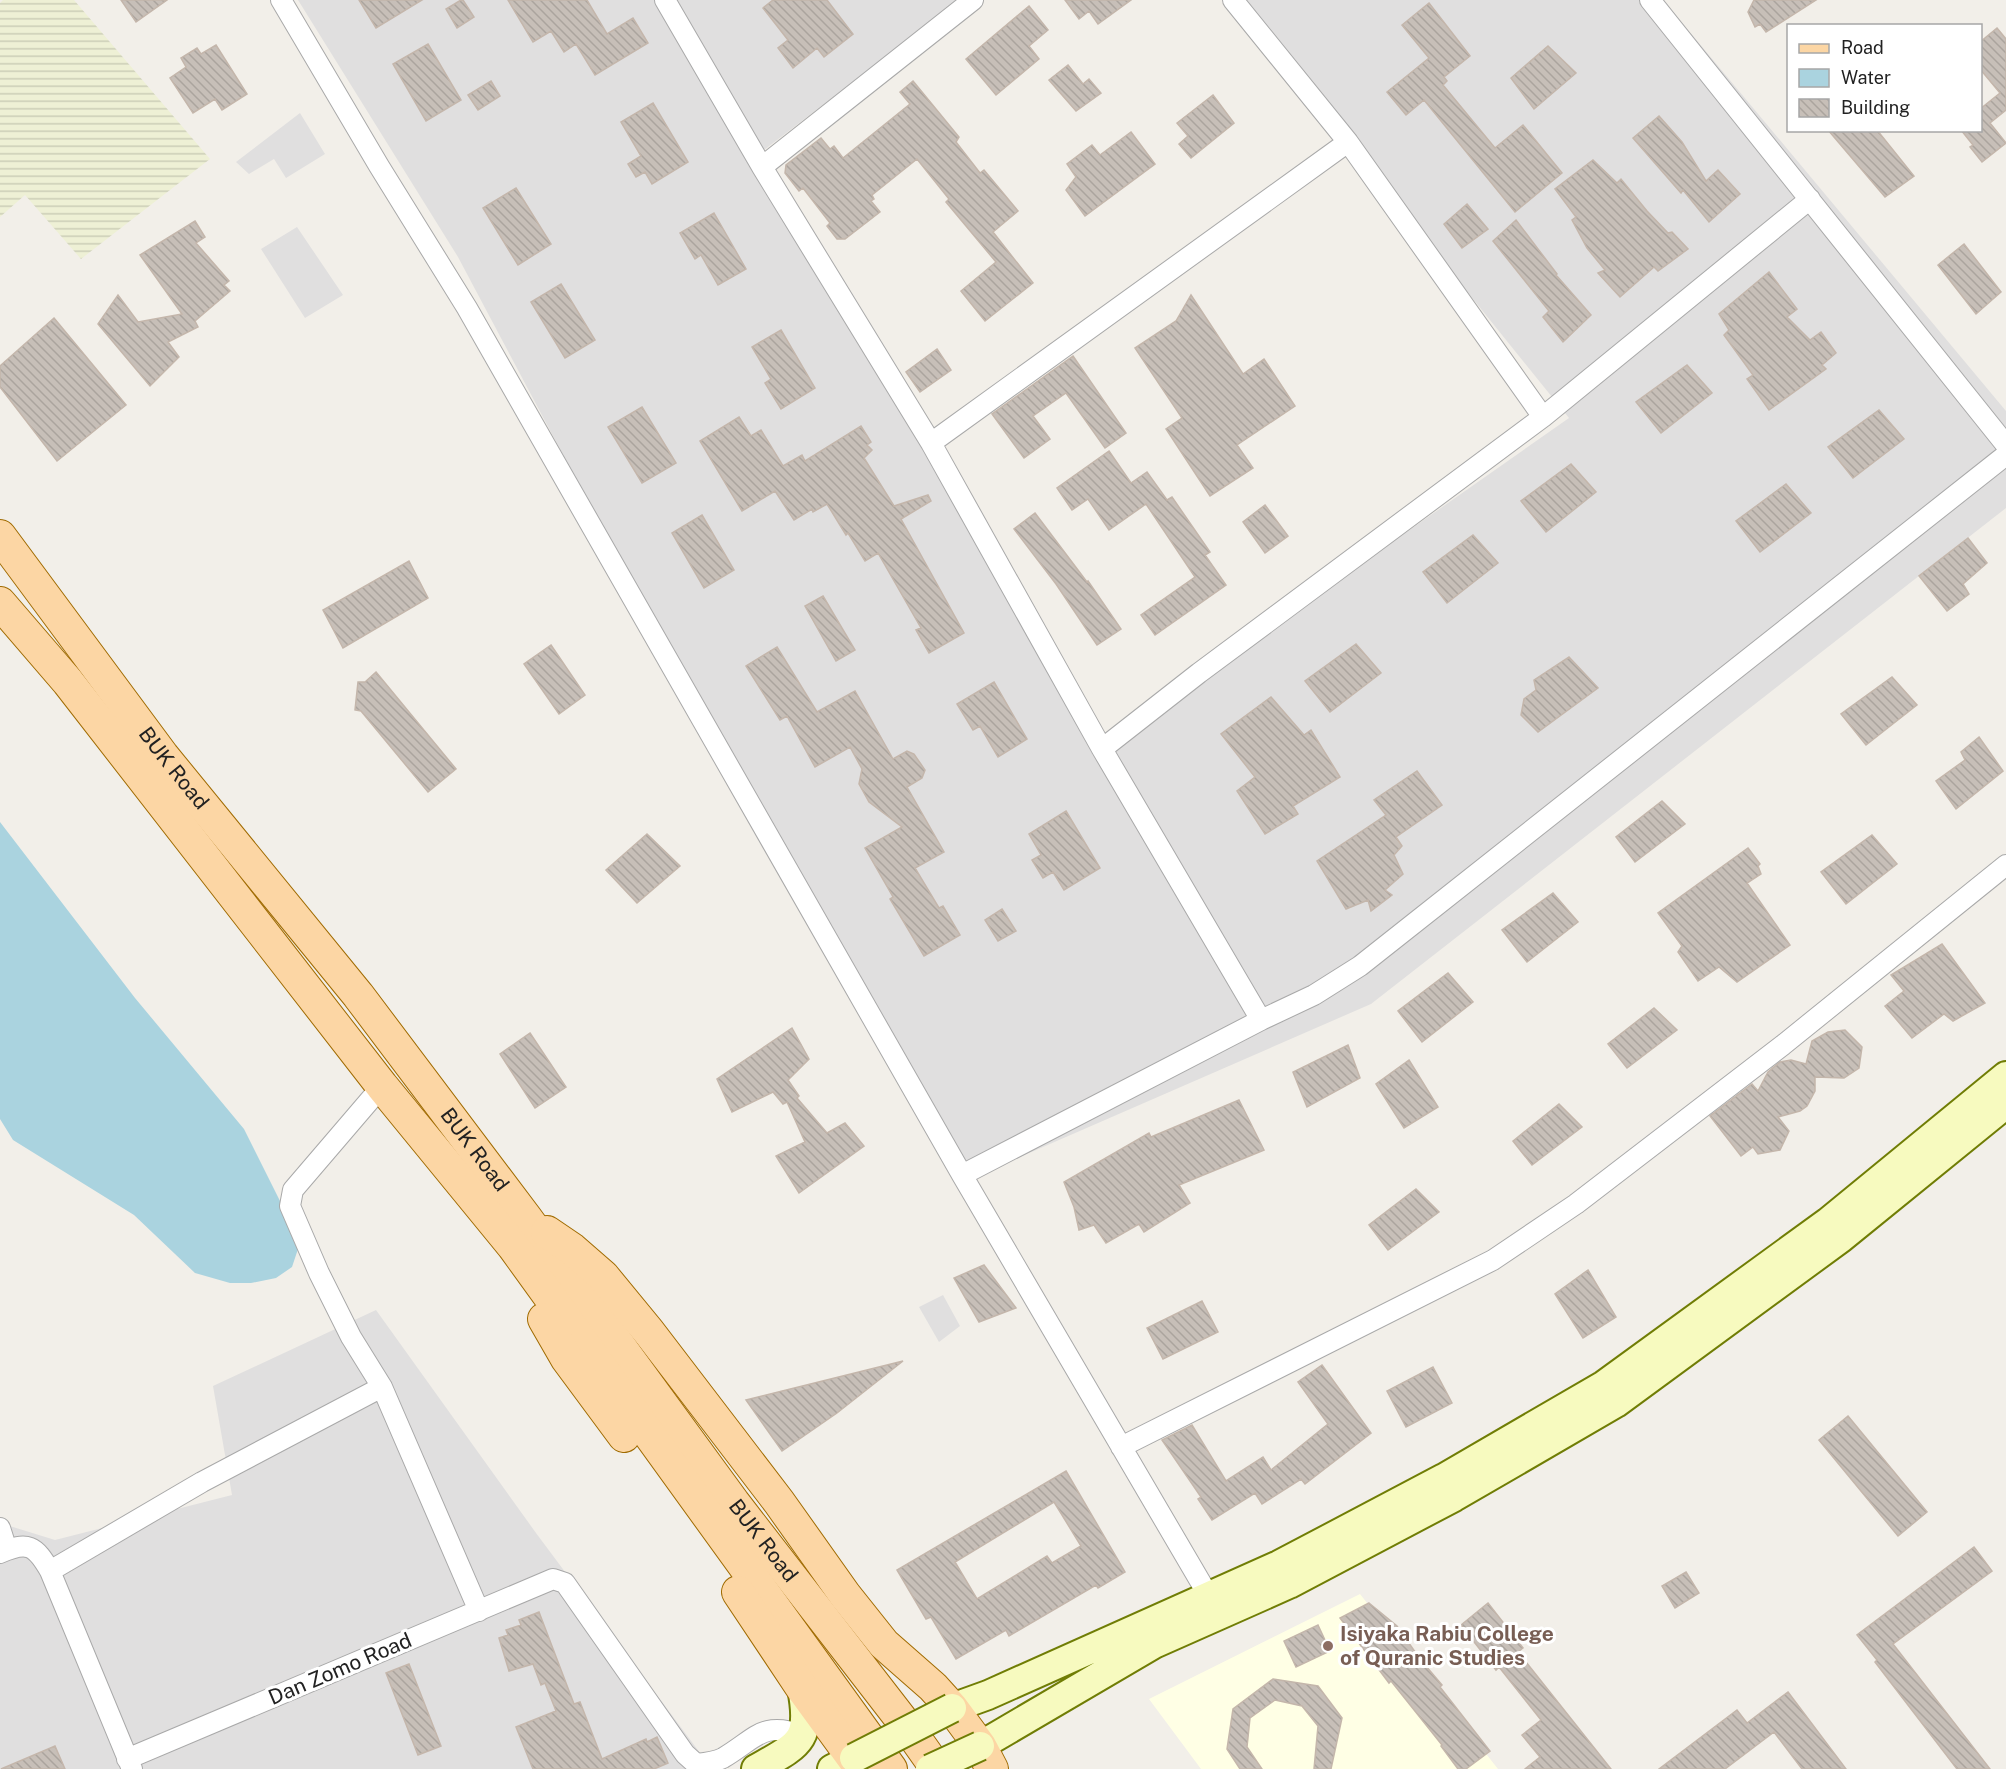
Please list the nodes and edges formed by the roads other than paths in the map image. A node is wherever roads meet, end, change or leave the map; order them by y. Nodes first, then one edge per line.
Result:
1 (281, 0) edge
2 (665, 0) edge
3 (973, 0) edge
4 (1233, 0) edge
5 (1650, 0) edge
6 (1348, 142) junction
7 (762, 167) junction
8 (1810, 199) junction
9 (1543, 417) junction
10 (931, 443) junction
11 (2006, 445) edge
12 (2006, 455) edge
13 (0, 537) edge
14 (0, 603) edge
15 (1102, 749) junction
16 (2006, 865) edge
17 (1261, 1020) junction
18 (2006, 1076) edge
19 (382, 1086) junction
20 (2006, 1104) edge
21 (962, 1175) junction
22 (526, 1218) junction
23 (513, 1246) junction
24 (381, 1387) junction
25 (1121, 1447) junction
26 (0, 1528) edge
27 (3, 1552) edge
28 (50, 1571) junction
29 (1214, 1606) junction
30 (479, 1611) junction
31 (802, 1688) junction
32 (952, 1708) junction
33 (803, 1735) junction
34 (986, 1758) edge
35 (129, 1764) edge
36 (849, 1765) edge
37 (756, 1769) edge
38 (891, 1769) edge
39 (930, 1769) edge
40 (937, 1769) edge

1 - 21 street
2 - 7 street
3 - 7 street
4 - 6 street
5 - 8 street
6 - 9 street
6 - 10 street
7 - 10 street
8 - 9 street
8 - 11 street
9 - 15 street
10 - 15 street
12 - 17 street
13 - 22 main road, BUK Road
14 - 19 main road, BUK Road
15 - 17 street
16 - 25 street
17 - 21 street
18 - 29 main road
19 - 23 main road, BUK Road
19 - 24 street
20 - 29 main road
21 - 25 street
22 - 32 main road
22 - 40 main road, BUK Road
23 - 31 main road
23 - 38 main road, BUK Road
24 - 28 street
24 - 30 street
25 - 29 street
26 - 27 street
27 - 28 street
28 - 35 street
29 - 32 main road
29 - 34 main road
30 - 33 street, Dan Zomo Road
30 - 35 street, Dan Zomo Road
31 - 33 main road
31 - 36 main road
32 - 34 main road
32 - 36 main road, bridge
33 - 37 main road
34 - 39 main road, bridge

